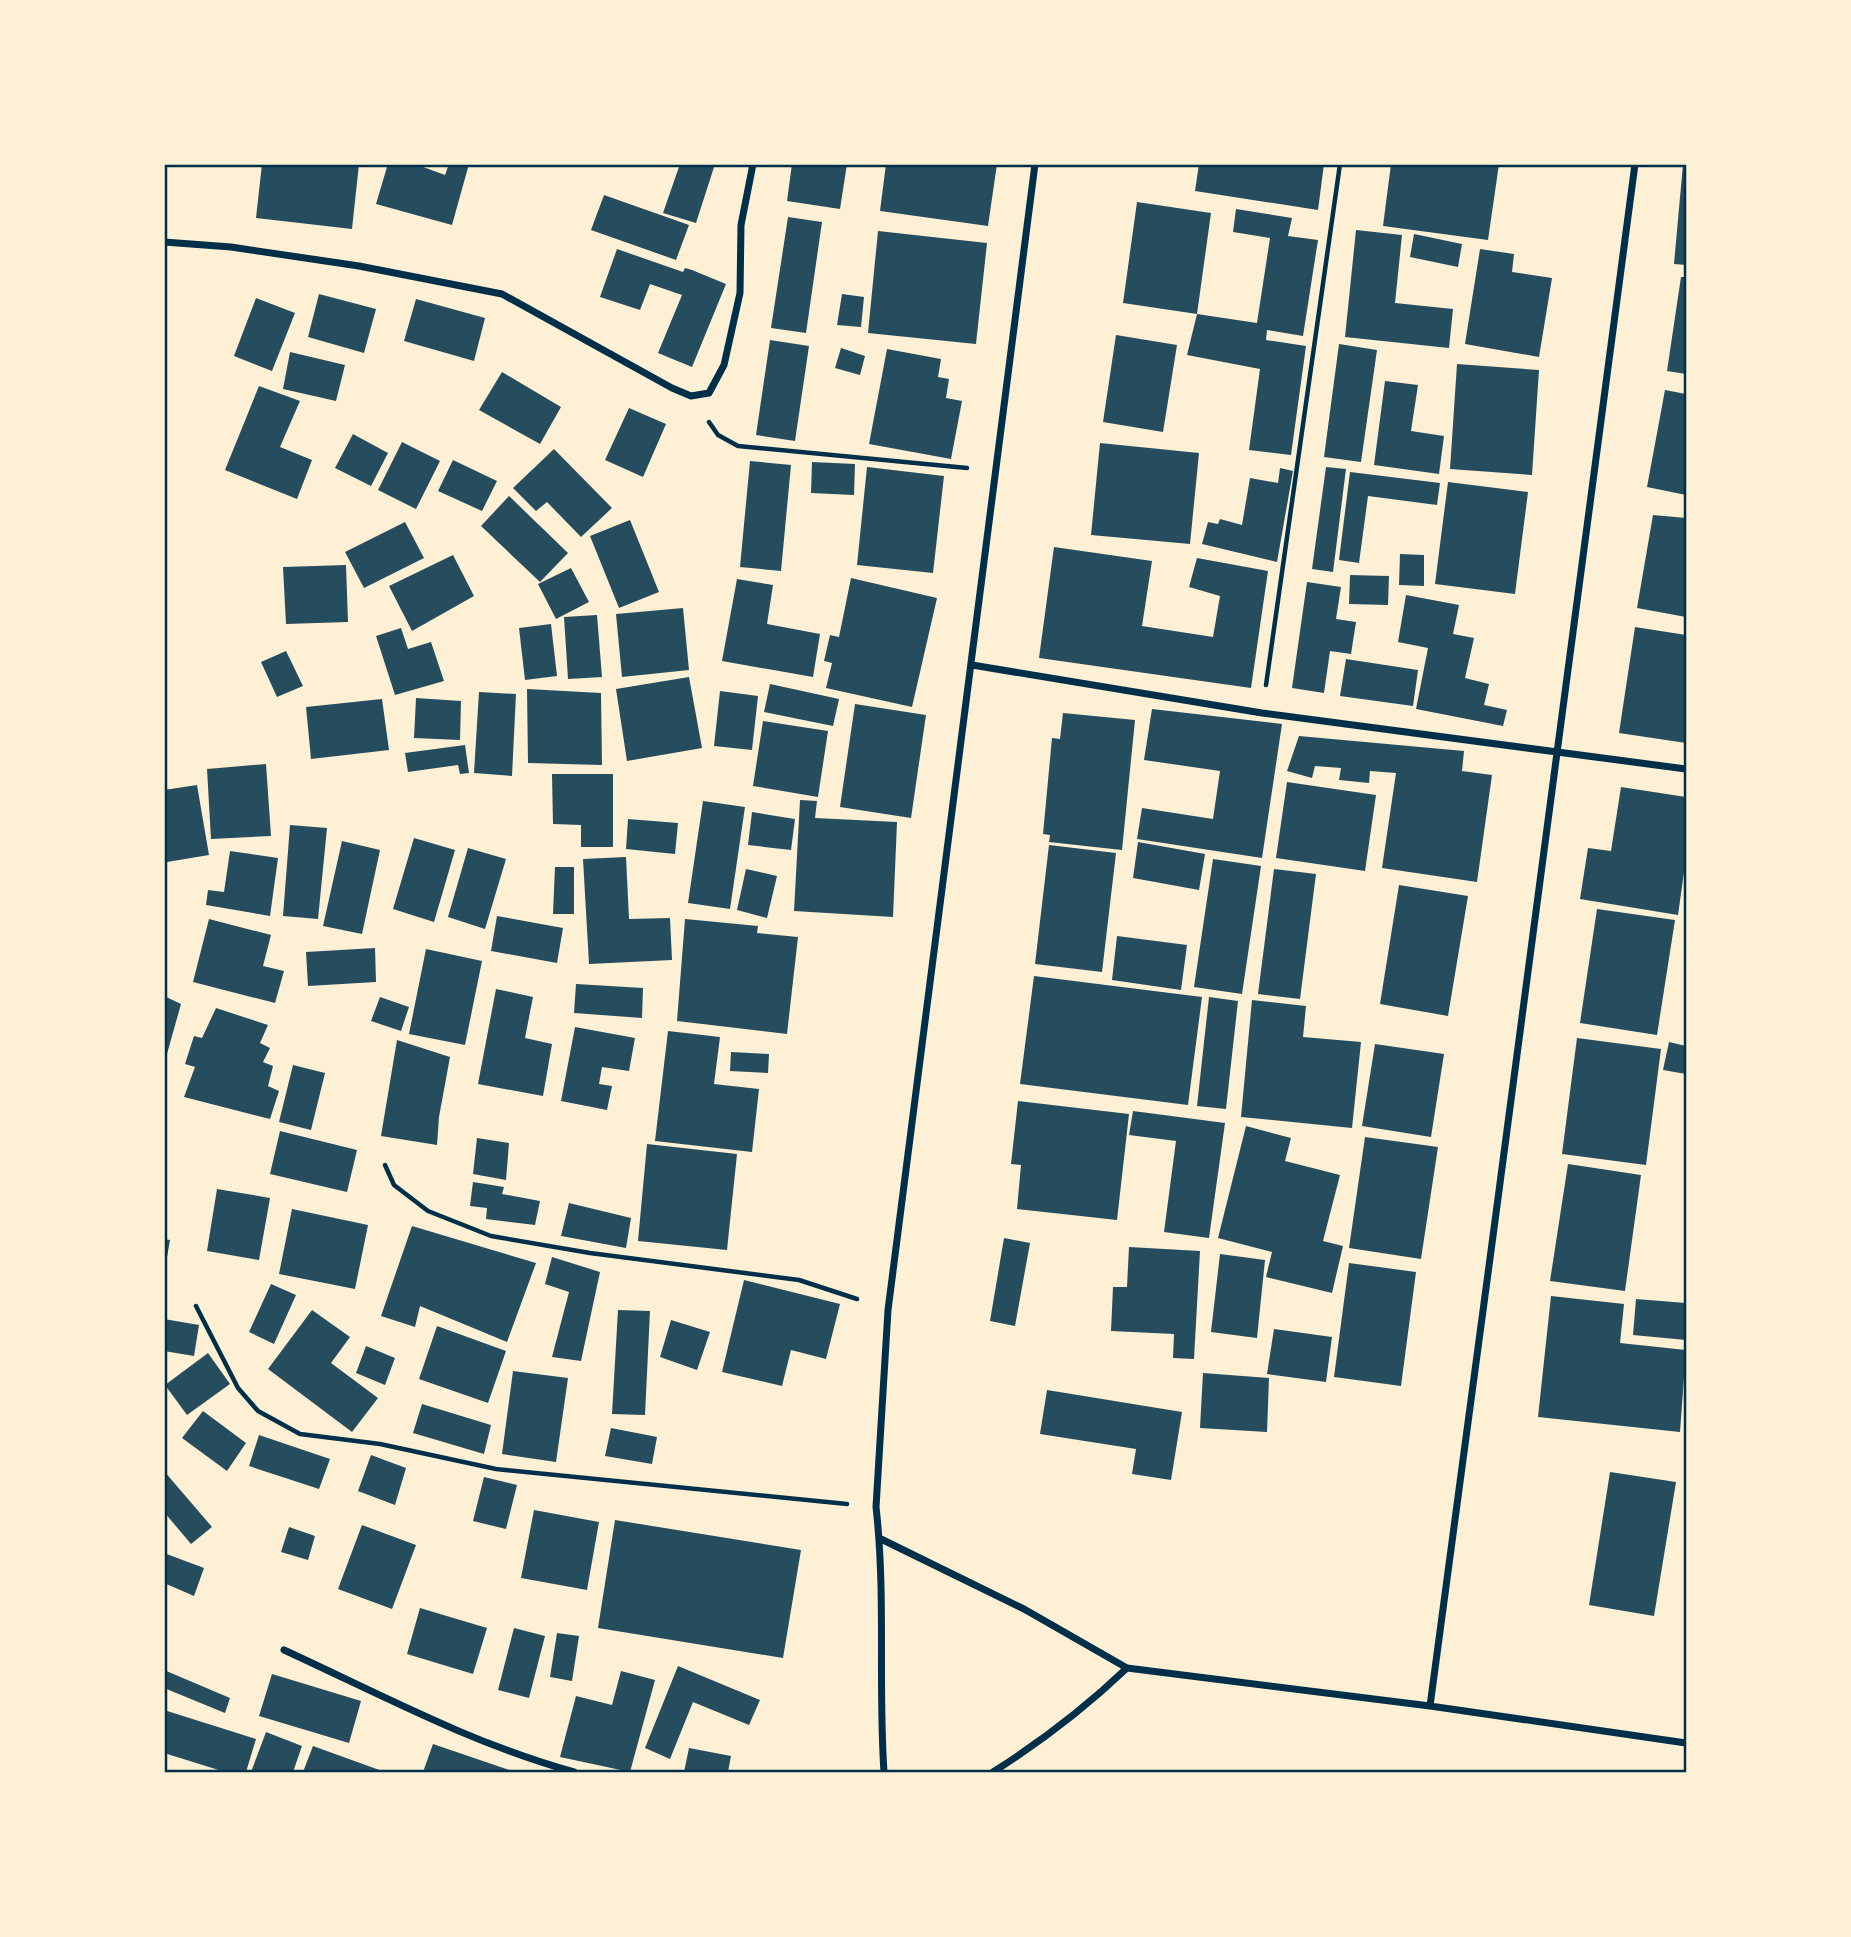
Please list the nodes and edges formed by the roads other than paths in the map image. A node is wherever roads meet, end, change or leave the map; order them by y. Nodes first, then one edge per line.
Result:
1 (753, 164) edge
2 (1035, 164) edge
3 (1635, 164) edge
4 (164, 242) edge
5 (972, 665) junction
6 (1560, 753) junction
7 (1686, 769) edge
8 (879, 1538) junction
9 (284, 1650) dead end
10 (1127, 1668) junction
11 (1430, 1706) junction
12 (1686, 1743) edge
13 (574, 1773) edge
14 (884, 1773) edge
15 (993, 1773) edge

1 - 4 street
2 - 5 street
3 - 6 street
5 - 6 street
5 - 8 street
6 - 7 street
6 - 11 street
8 - 10 street
8 - 14 street
9 - 13 street
10 - 11 street
10 - 15 street
11 - 12 street

